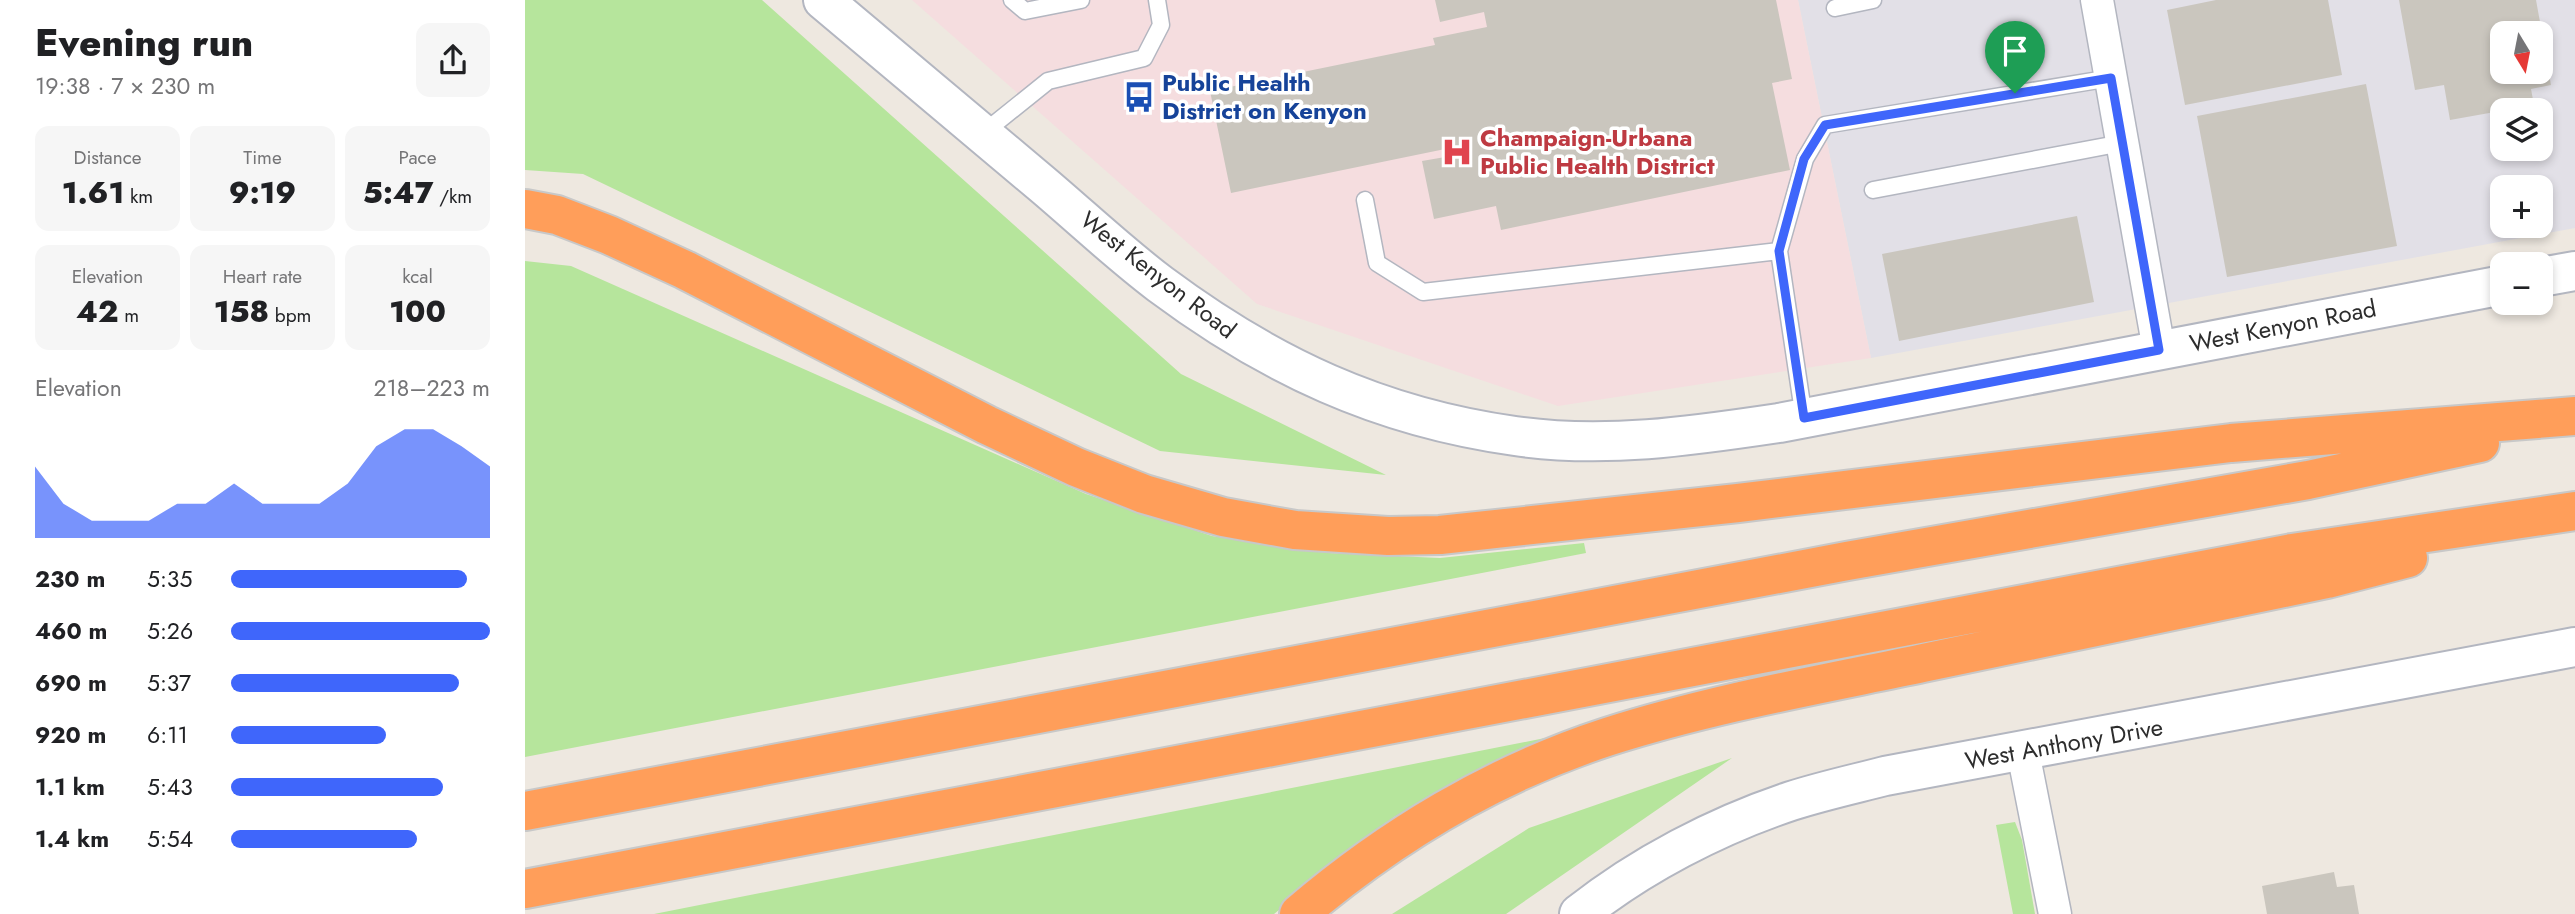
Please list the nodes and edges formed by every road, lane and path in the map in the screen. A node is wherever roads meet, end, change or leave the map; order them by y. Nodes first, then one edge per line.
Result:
1 (823, 0) edge
2 (1012, 0) edge
3 (1081, 0) edge
4 (1157, 0) edge
5 (1873, 0) edge
6 (2097, 0) edge
7 (1835, 8) dead end
8 (2111, 78) junction
9 (982, 134) junction
10 (2122, 143) junction
11 (1873, 190) dead end
12 (1364, 200) dead end
13 (525, 209) edge
14 (1779, 251) junction
15 (2575, 271) edge
16 (2553, 275) edge
17 (2490, 287) edge
18 (2159, 350) junction
19 (2575, 416) edge
20 (1804, 418) junction
21 (2575, 424) edge
22 (2561, 514) edge
23 (2575, 648) edge
24 (2023, 752) junction
25 (525, 811) edge
26 (525, 889) edge
27 (1299, 914) edge
28 (1579, 914) edge
29 (2056, 914) edge

1 - 9 street, West Kenyon Road
2 - 3 lane
4 - 9 lane
5 - 7 lane
6 - 8 street
8 - 10 street
8 - 14 lane
9 - 20 street, West Kenyon Road
10 - 11 lane
10 - 18 street
12 - 14 lane
13 - 19 highway
14 - 20 lane
15 - 16 street
17 - 18 street, West Kenyon Road
18 - 20 street, West Kenyon Road
21 - 25 highway
22 - 26 highway
22 - 27 highway
23 - 24 street, West Anthony Drive
24 - 28 street, West Anthony Drive
24 - 29 street

